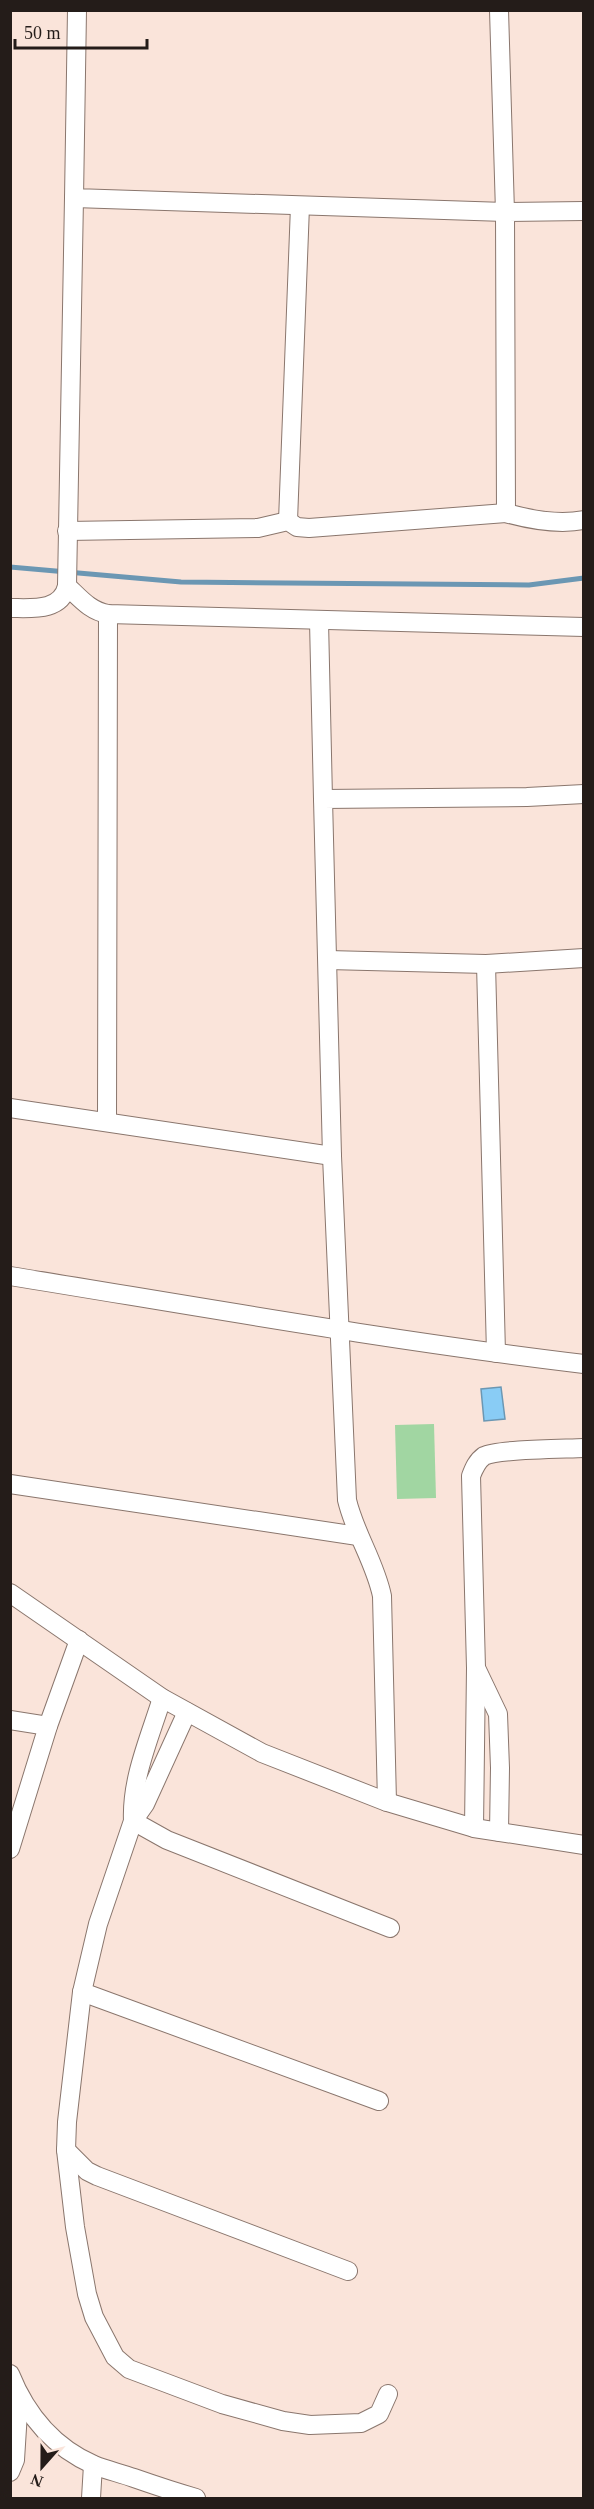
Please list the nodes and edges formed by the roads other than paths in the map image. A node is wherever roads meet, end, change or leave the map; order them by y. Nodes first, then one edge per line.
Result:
1 (77, 10) edge
2 (499, 10) edge
3 (74, 198) junction
4 (300, 206) junction
5 (584, 211) edge
6 (505, 212) junction
7 (506, 513) junction
8 (584, 520) edge
9 (288, 521) junction
10 (68, 539) junction
11 (67, 581) junction
12 (10, 608) edge
13 (108, 614) junction
14 (319, 621) junction
15 (584, 627) edge
16 (584, 794) edge
17 (323, 799) junction
18 (584, 958) edge
19 (328, 960) junction
20 (486, 963) junction
21 (10, 1108) edge
22 (107, 1122) junction
23 (332, 1156) junction
24 (10, 1276) edge
25 (341, 1330) junction
26 (496, 1353) junction
27 (584, 1364) edge
28 (584, 1449) edge
29 (10, 1484) edge
30 (358, 1536) junction
31 (10, 1593) edge
32 (79, 1640) junction
33 (476, 1668) junction
34 (162, 1698) junction
35 (187, 1712) junction
36 (10, 1720) edge
37 (48, 1726) junction
38 (387, 1802) junction
39 (133, 1821) junction
40 (474, 1828) junction
41 (499, 1832) junction
42 (584, 1845) edge
43 (10, 1850) edge
44 (390, 1928) dead end
45 (82, 1992) junction
46 (379, 2101) dead end
47 (66, 2150) junction
48 (348, 2271) dead end
49 (10, 2374) edge
50 (388, 2394) dead end
51 (19, 2396) junction
52 (93, 2464) junction
53 (10, 2472) edge
54 (91, 2499) edge
55 (196, 2499) edge

1 - 3 street
2 - 6 street
3 - 4 street
3 - 10 street
4 - 6 street
4 - 9 street
5 - 6 street
6 - 7 street
7 - 8 street
7 - 9 street
9 - 10 street
10 - 11 street
11 - 12 street
11 - 13 street
13 - 14 street
13 - 22 street
14 - 15 street
14 - 17 street
16 - 17 street
17 - 19 street
18 - 20 street
19 - 20 street
19 - 23 street
20 - 26 street
21 - 22 street
22 - 23 street
23 - 25 street
24 - 25 street
25 - 26 street
25 - 30 street
26 - 27 street
28 - 33 street
29 - 30 street
30 - 38 street
31 - 32 street
32 - 34 street
32 - 37 street
33 - 40 street
33 - 41 street
34 - 35 street
34 - 39 street
35 - 38 street
35 - 39 street
36 - 37 street
37 - 43 street
38 - 40 street
39 - 44 street
39 - 45 street
40 - 41 street
41 - 42 street
45 - 46 street
45 - 47 street
47 - 48 street
47 - 50 street
49 - 51 street
51 - 52 street
51 - 53 street
52 - 54 street
52 - 55 street

